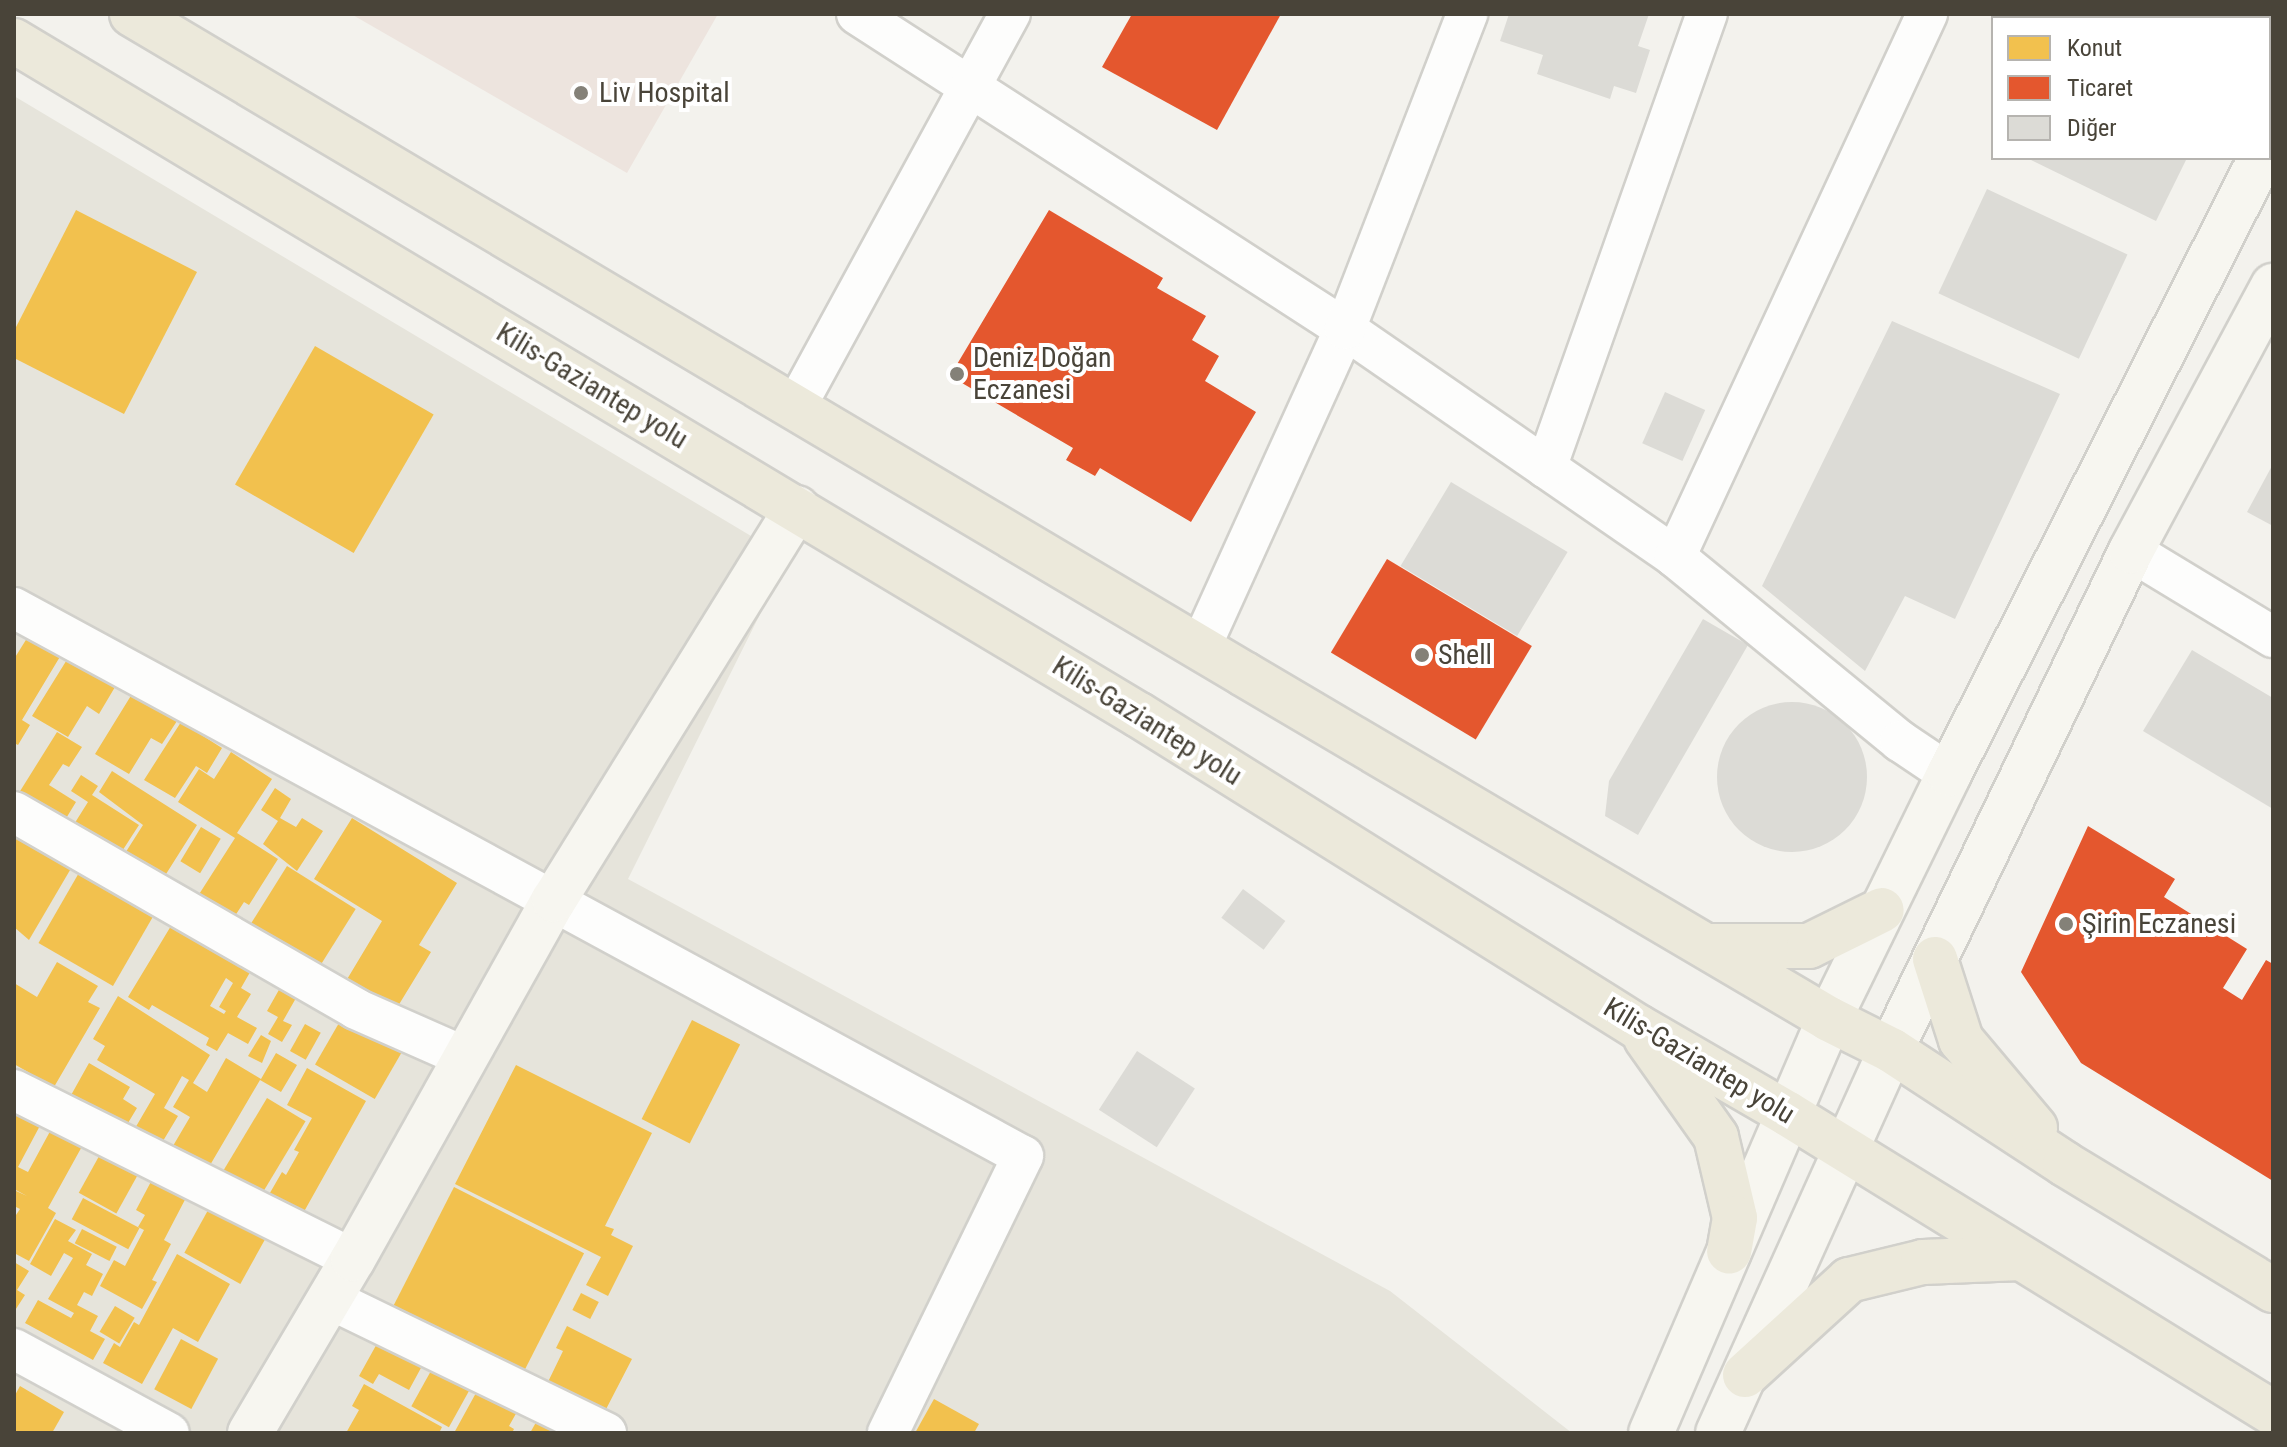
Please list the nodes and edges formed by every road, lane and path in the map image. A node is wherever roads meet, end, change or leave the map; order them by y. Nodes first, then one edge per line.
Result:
1 (132, 14) edge
2 (857, 14) edge
3 (1010, 14) edge
4 (1467, 14) edge
5 (1707, 14) edge
6 (1927, 14) edge
7 (14, 41) edge
8 (971, 90) junction
9 (2260, 160) edge
10 (2273, 286) edge
11 (1345, 329) junction
12 (796, 406) junction
13 (1546, 468) junction
14 (797, 508) junction
15 (2131, 551) junction
16 (1675, 557) junction
17 (14, 608) edge
18 (2273, 637) edge
19 (1200, 648) junction
20 (1949, 774) junction
21 (15, 814) edge
22 (554, 900) junction
23 (1882, 910) junction
24 (1707, 946) junction
25 (1935, 959) junction
26 (1829, 1019) junction
27 (1638, 1027) junction
28 (1891, 1050) junction
29 (465, 1057) junction
30 (14, 1090) edge
31 (1788, 1114) junction
32 (1847, 1151) junction
33 (2065, 1164) junction
34 (1729, 1251) junction
35 (2021, 1258) junction
36 (353, 1259) junction
37 (2273, 1290) edge
38 (330, 1299) junction
39 (18, 1360) edge
40 (1745, 1375) junction
41 (2273, 1413) edge
42 (169, 1433) edge
43 (250, 1433) edge
44 (606, 1433) edge
45 (888, 1433) edge
46 (1651, 1433) edge
47 (1718, 1433) edge

1 - 12 highway
2 - 8 street
3 - 8 street
4 - 11 street
5 - 13 street
6 - 16 street
7 - 14 highway, Kilis-Gaziantep yolu
8 - 11 street
8 - 12 street
9 - 20 main road
10 - 15 main road
11 - 13 street
11 - 19 street
12 - 19 highway
13 - 16 street
14 - 22 main road
14 - 27 highway, Kilis-Gaziantep yolu
15 - 18 street
15 - 25 main road
16 - 20 street
17 - 22 street
19 - 24 highway
20 - 23 main road
21 - 29 street
22 - 29 main road
22 - 45 street
23 - 24 highway
23 - 26 main road
24 - 26 highway
25 - 28 main road
25 - 33 highway
26 - 28 highway
26 - 31 main road
27 - 31 highway, Kilis-Gaziantep yolu
27 - 34 highway
28 - 32 main road
28 - 33 highway
29 - 36 main road
30 - 36 street
31 - 32 highway, Kilis-Gaziantep yolu
31 - 34 main road
32 - 35 highway, Kilis-Gaziantep yolu
32 - 40 main road
33 - 37 highway
34 - 46 main road
35 - 40 highway
35 - 41 highway, Kilis-Gaziantep yolu
36 - 38 main road
38 - 43 main road
38 - 44 street
39 - 42 street
40 - 47 main road

